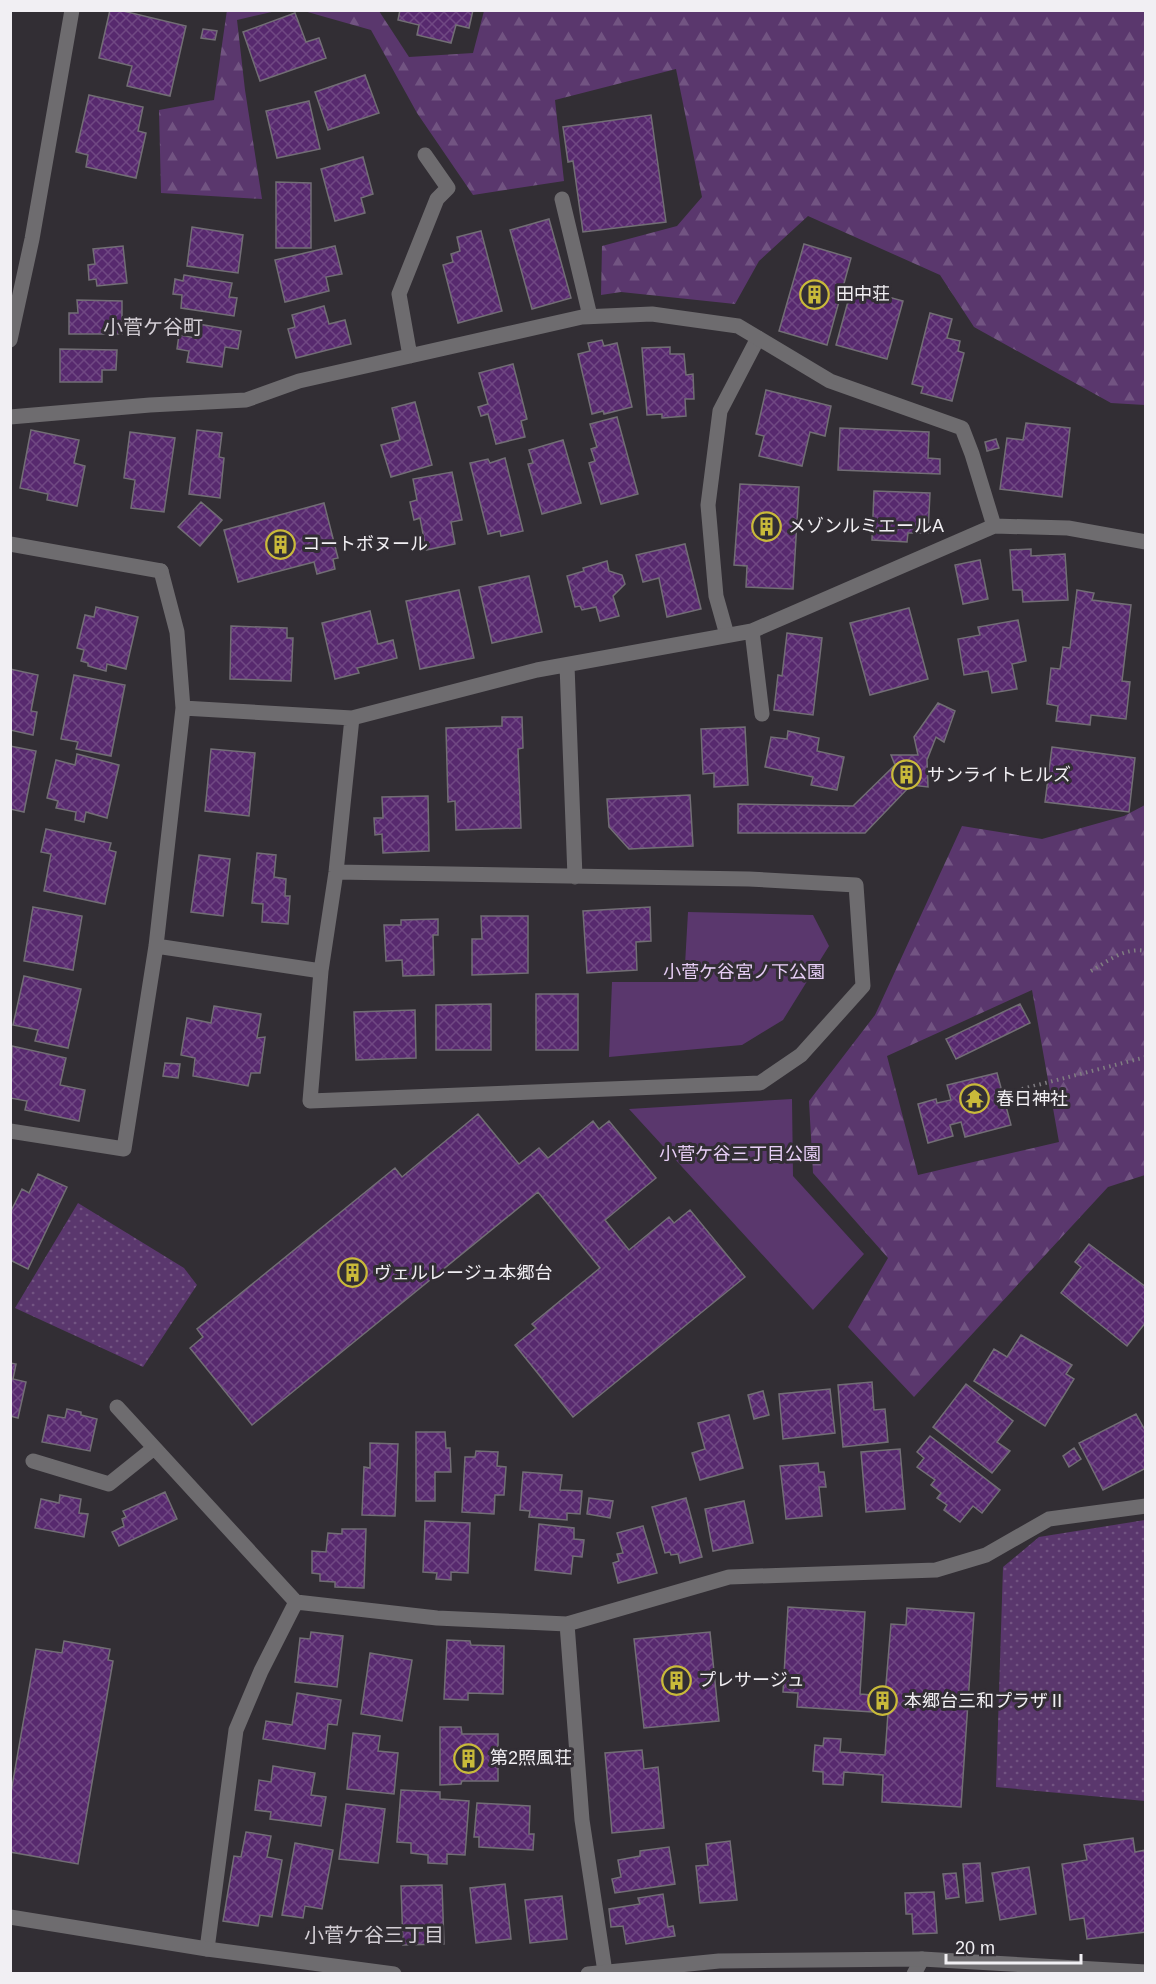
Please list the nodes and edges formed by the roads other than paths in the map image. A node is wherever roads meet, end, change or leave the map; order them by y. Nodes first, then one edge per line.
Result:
1 (72, 10) edge
2 (425, 154) dead end
3 (562, 199) dead end
4 (590, 316) junction
5 (758, 338) junction
6 (10, 340) edge
7 (410, 356) junction
8 (10, 417) edge
9 (994, 526) junction
10 (1146, 542) edge
11 (10, 544) edge
12 (752, 630) junction
13 (727, 635) junction
14 (567, 665) junction
15 (183, 708) junction
16 (762, 714) dead end
17 (352, 718) junction
18 (336, 872) junction
19 (575, 877) junction
20 (156, 946) junction
21 (321, 971) junction
22 (10, 1131) edge
23 (117, 1407) dead end
24 (154, 1448) junction
25 (33, 1461) dead end
26 (1146, 1506) edge
27 (296, 1602) junction
28 (567, 1624) junction
29 (10, 1917) edge
30 (207, 1949) junction
31 (922, 1959) junction
32 (772, 1968) edge
33 (605, 1972) junction
34 (1146, 1972) edge
35 (394, 1974) edge
36 (588, 1974) edge
37 (914, 1974) edge

1 - 6 street
2 - 7 street
3 - 4 street
4 - 5 street
4 - 7 street
5 - 9 street
5 - 13 street
7 - 8 street
9 - 10 street
9 - 12 street
11 - 15 street
12 - 13 street
12 - 16 street
13 - 14 street
14 - 17 street
14 - 19 street
15 - 17 street
15 - 20 street
17 - 18 street
18 - 19 street
18 - 21 street
19 - 21 street
20 - 21 street
20 - 22 street
23 - 24 street
24 - 25 street
24 - 27 street
26 - 28 street
27 - 28 street
27 - 30 street
28 - 33 street
29 - 30 street
30 - 35 street
31 - 32 street
31 - 34 street
31 - 37 street
32 - 33 street
33 - 36 street

